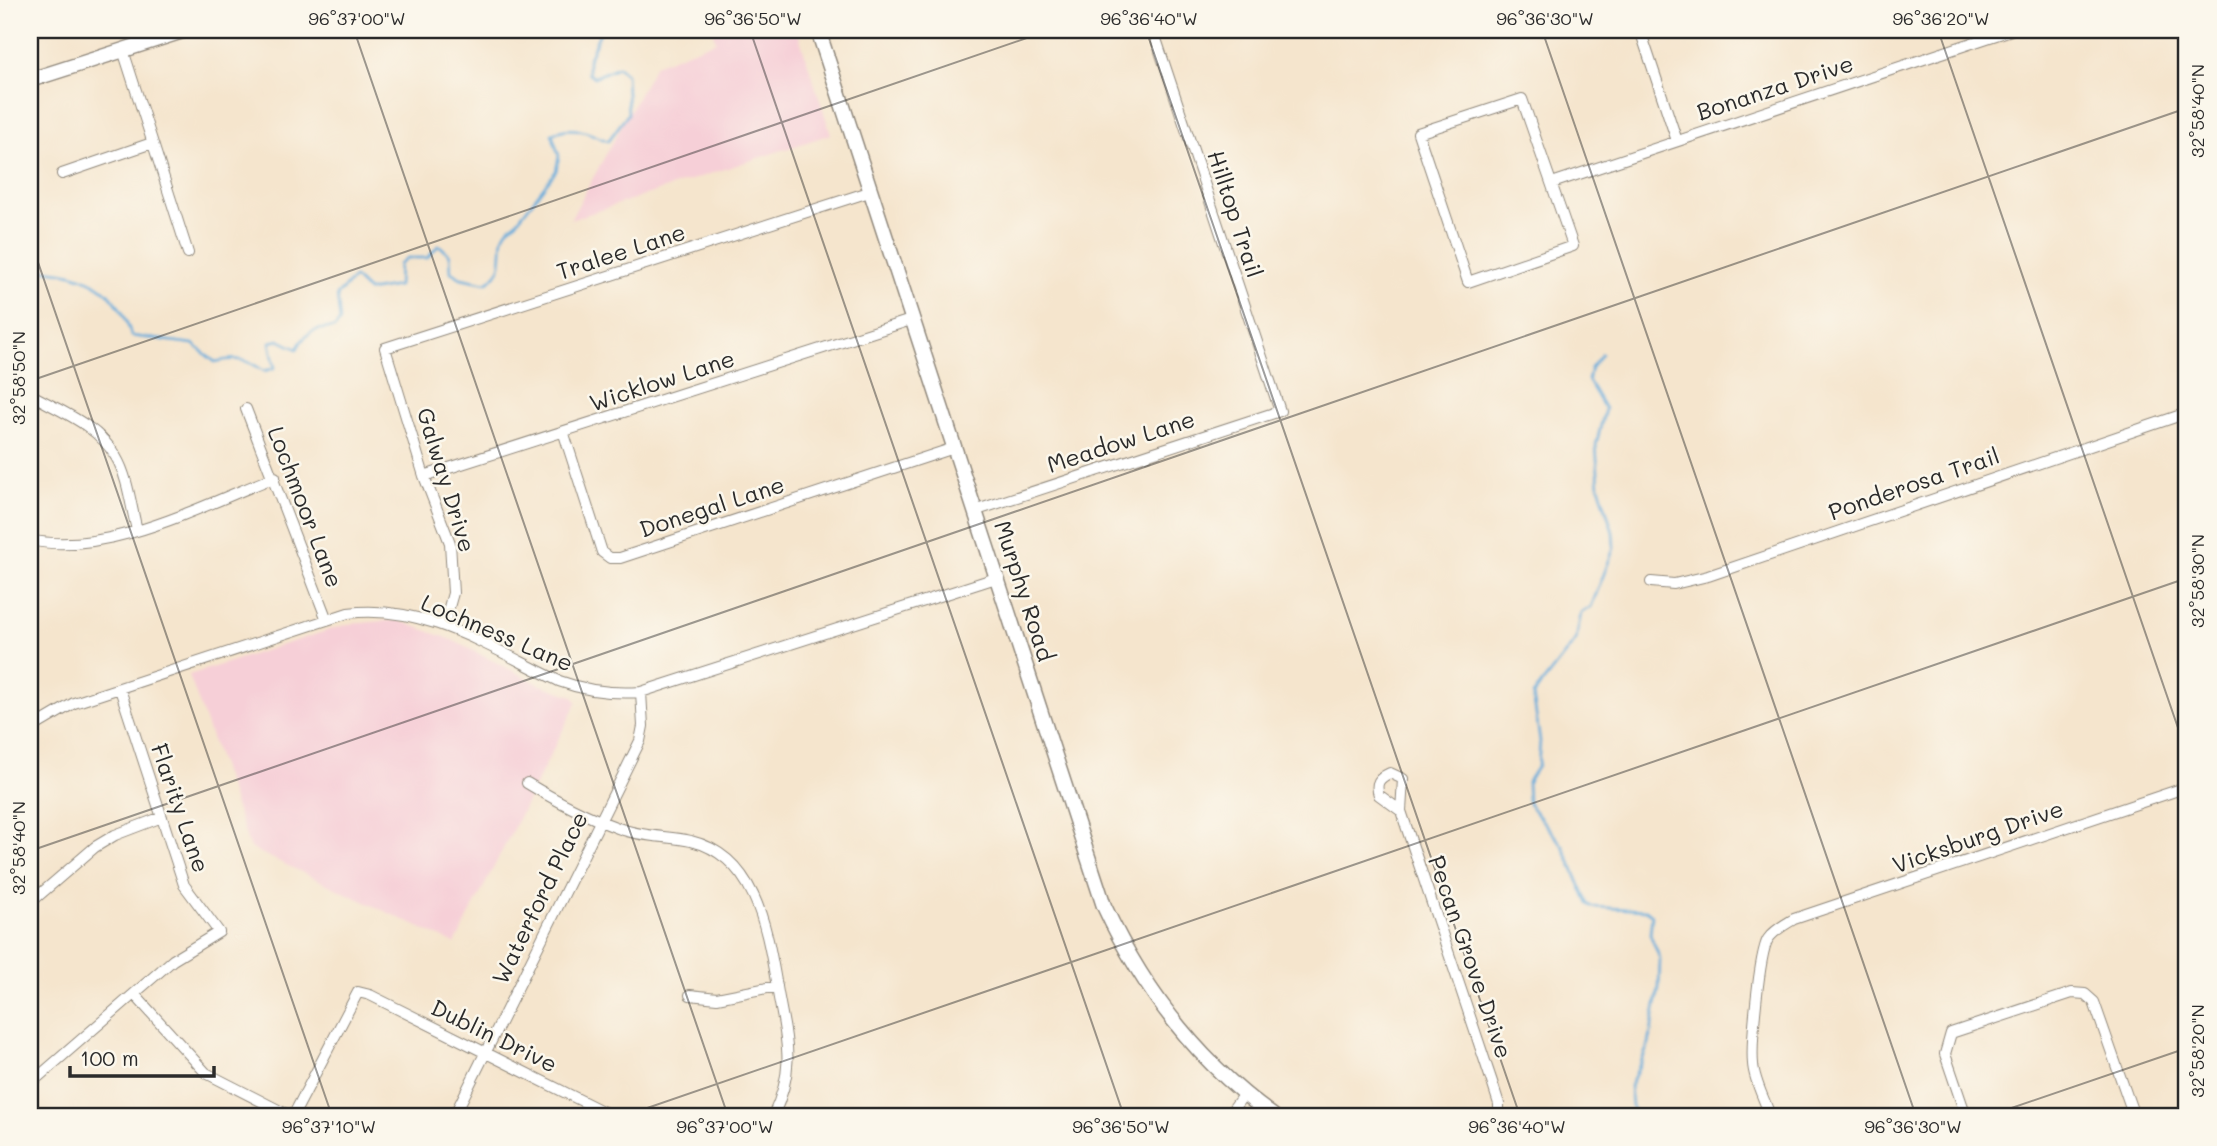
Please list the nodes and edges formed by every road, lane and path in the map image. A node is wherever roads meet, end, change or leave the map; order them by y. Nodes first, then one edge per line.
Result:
1 (186, 30) edge
2 (818, 30) edge
3 (1153, 30) edge
4 (1640, 30) edge
5 (2011, 30) edge
6 (123, 50) junction
7 (30, 80) edge
8 (1678, 141) junction
9 (152, 143) junction
10 (62, 174) dead end
11 (1552, 183) junction
12 (869, 192) junction
13 (188, 253) dead end
14 (911, 320) junction
15 (386, 348) joint
16 (30, 394) edge
17 (246, 408) dead end
18 (1280, 411) joint
19 (2187, 413) edge
20 (564, 434) junction
21 (954, 448) junction
22 (425, 476) junction
23 (275, 477) junction
24 (974, 511) junction
25 (137, 530) junction
26 (30, 540) edge
27 (996, 578) junction
28 (1651, 582) dead end
29 (327, 620) junction
30 (444, 625) junction
31 (120, 689) junction
32 (641, 692) junction
33 (30, 704) edge
34 (40, 722) junction
35 (30, 729) edge
36 (527, 783) dead end
37 (2187, 787) edge
38 (1401, 811) dead end
39 (162, 817) junction
40 (600, 819) junction
41 (30, 903) edge
42 (776, 986) junction
43 (135, 995) junction
44 (690, 995) dead end
45 (486, 1053) junction
46 (30, 1084) edge
47 (1244, 1094) junction
48 (292, 1116) edge
49 (454, 1116) edge
50 (612, 1116) edge
51 (773, 1116) edge
52 (1228, 1116) edge
53 (1273, 1116) edge
54 (1499, 1116) edge
55 (1770, 1116) edge
56 (1966, 1116) edge
57 (2134, 1116) edge

1 - 6 main road
2 - 12 main road, Murphy Road
3 - 18 street, Hilltop Trail
4 - 8 street
5 - 8 street, Bonanza Drive
6 - 7 main road
6 - 9 street
8 - 11 street, Bonanza Drive
9 - 10 street
9 - 13 street
11 - 11 street
12 - 14 main road, Murphy Road
12 - 15 street, Tralee Lane
14 - 20 street, Wicklow Lane
14 - 21 main road, Murphy Road
15 - 22 street, Galway Drive
16 - 25 street
17 - 23 street, Lochmoor Lane
18 - 24 street, Meadow Lane
19 - 28 street, Ponderosa Trail
20 - 21 street, Donegal Lane
20 - 22 street, Wicklow Lane
21 - 24 main road, Murphy Road
22 - 30 street, Galway Drive
23 - 25 street
23 - 29 street, Lochmoor Lane
24 - 27 main road, Murphy Road
25 - 26 street
27 - 32 street, Lochness Lane
27 - 47 main road, Murphy Road
29 - 30 street, Lochness Lane
29 - 31 street, Lochness Lane
30 - 32 street, Lochness Lane
31 - 34 street, Lochness Lane
31 - 39 street, Flarity Lane
32 - 40 street, Waterford Place
33 - 34 street
34 - 35 street, Lochness Lane
36 - 40 street
37 - 55 street, Vicksburg Drive
38 - 54 street, Pecan Grove Drive
39 - 41 street
39 - 43 street, Flarity Lane
40 - 42 street
40 - 45 street, Waterford Place
42 - 44 street
42 - 51 street
43 - 46 street
43 - 48 street
45 - 48 street, Dublin Drive
45 - 49 street, Waterford Place
45 - 50 street, Dublin Drive
47 - 52 street
47 - 53 main road, Murphy Road
56 - 57 street

